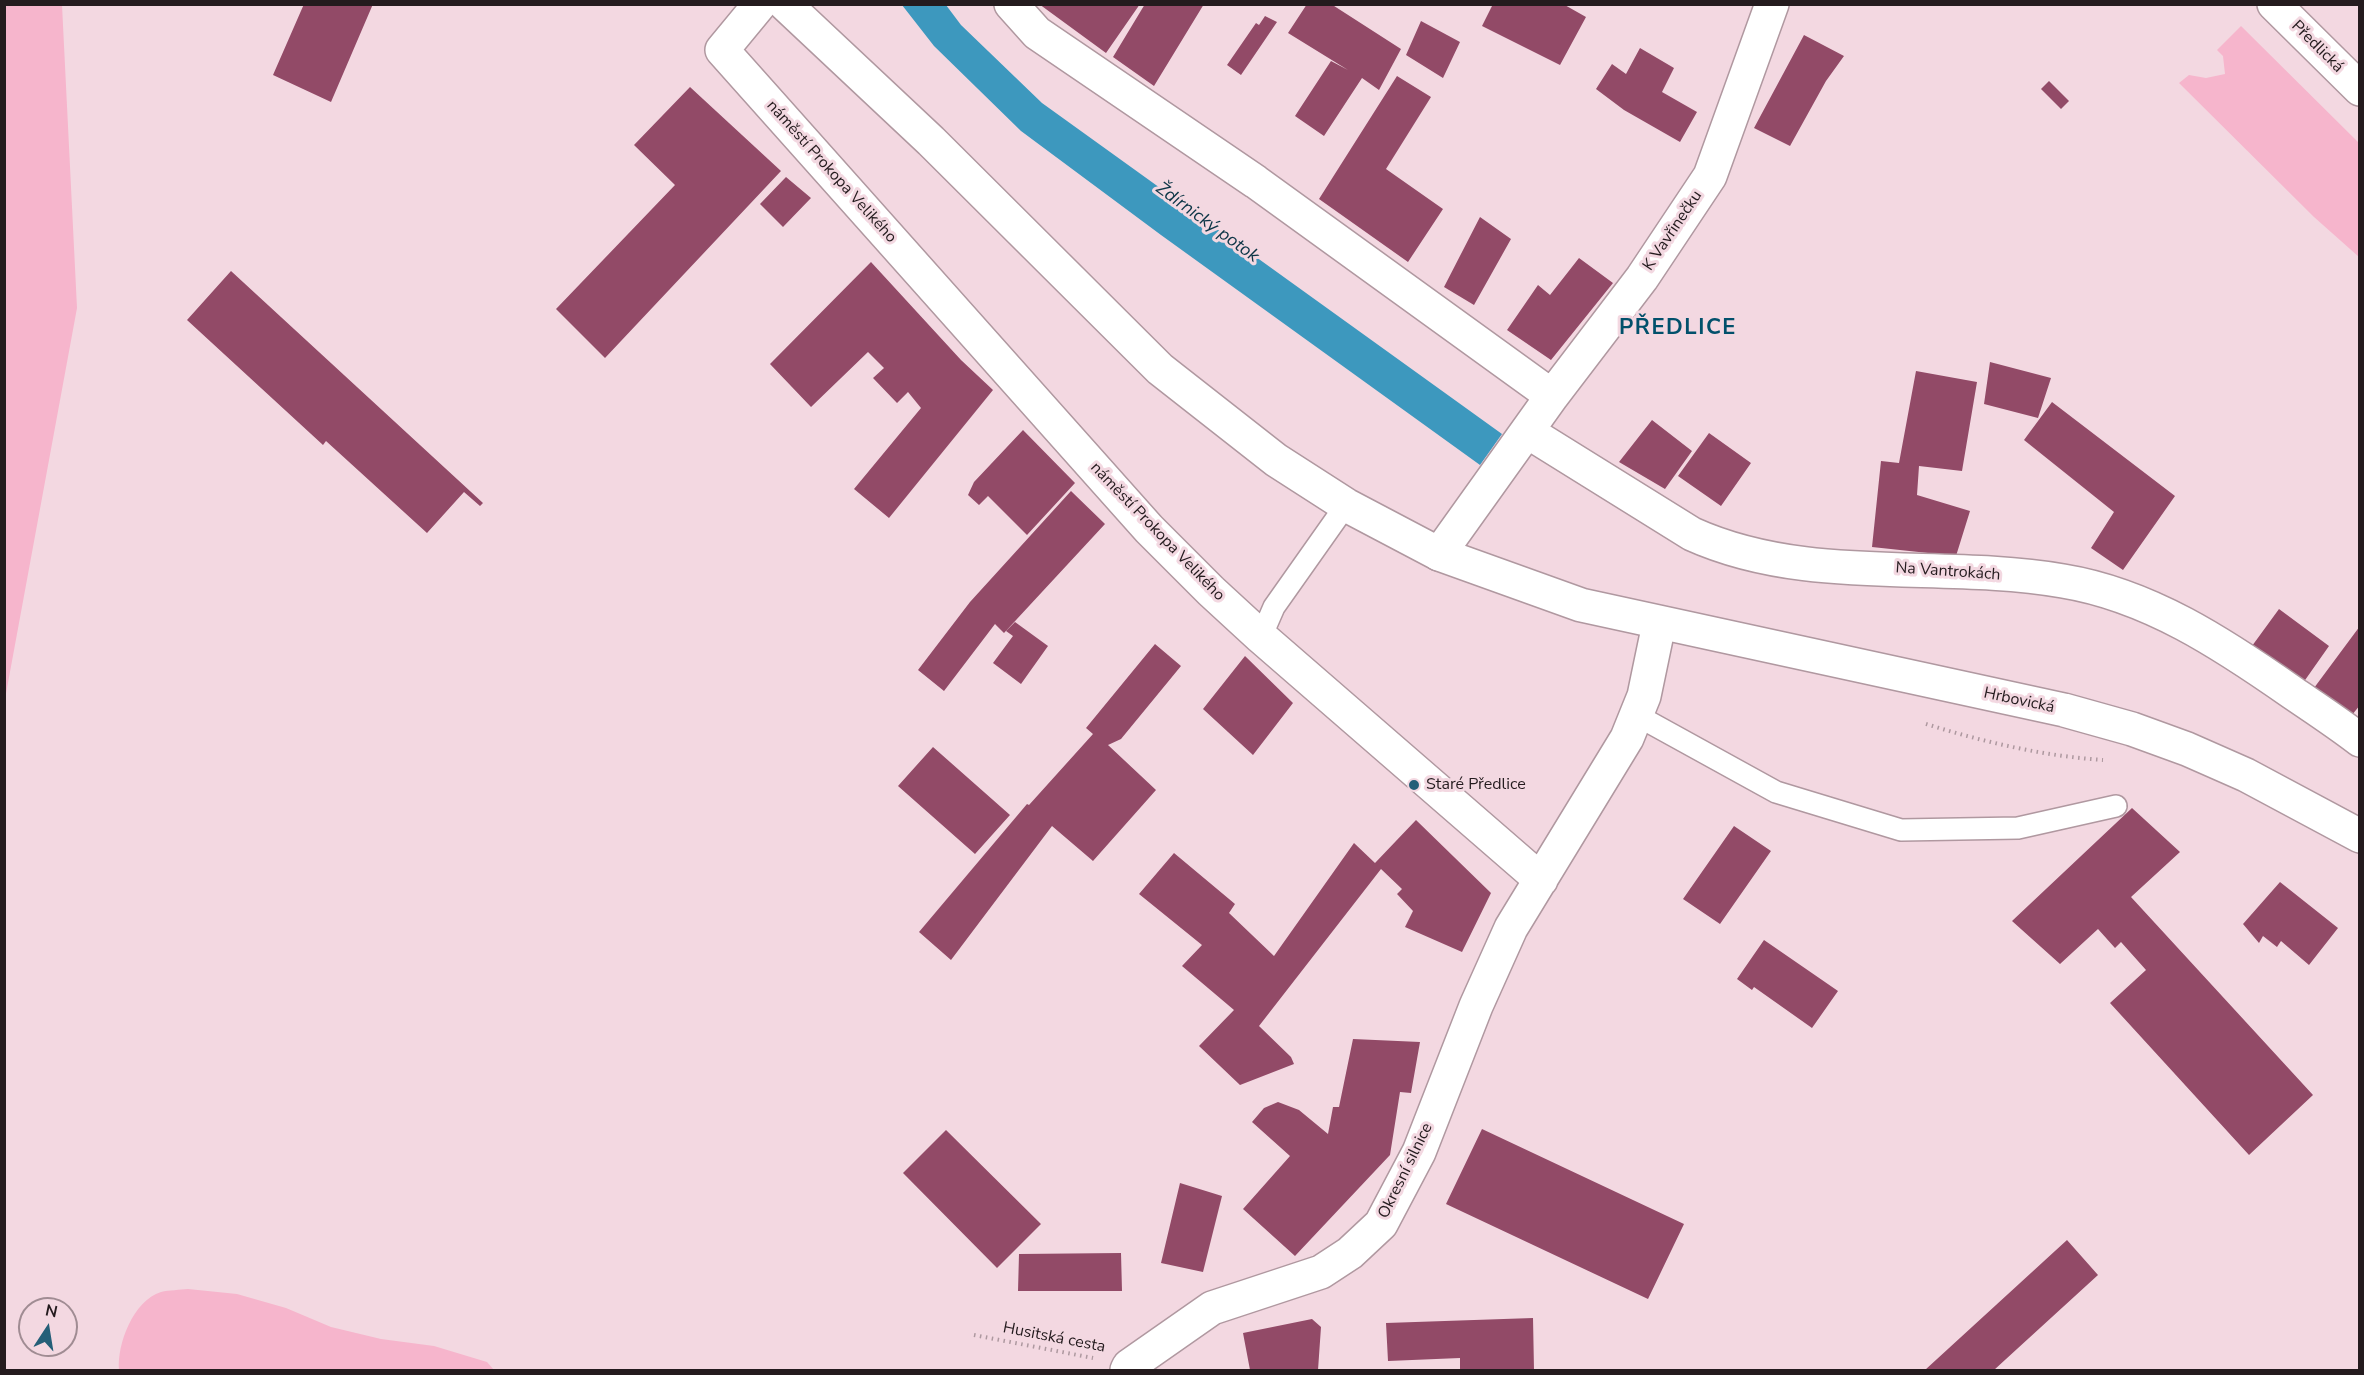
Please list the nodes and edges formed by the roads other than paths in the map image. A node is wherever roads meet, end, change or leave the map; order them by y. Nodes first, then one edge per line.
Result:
1 (760, 4) edge
2 (785, 4) edge
3 (1011, 4) edge
4 (1772, 4) edge
5 (2274, 4) edge
6 (2360, 90) edge
7 (1552, 396) junction
8 (1528, 432) junction
9 (1346, 505) junction
10 (1439, 554) junction
11 (1659, 624) junction
12 (1261, 637) junction
13 (1638, 716) junction
14 (2360, 740) edge
15 (2116, 806) dead end
16 (2360, 836) edge
17 (1541, 880) junction
18 (1128, 1368) edge

1 - 12 street, náměstí Prokopa Velikého
2 - 9 street
3 - 7 street
4 - 7 street, K Vavřinečku
5 - 6 street, Předlická
7 - 8 street, K Vavřinečku
8 - 10 street
8 - 14 street, Na Vantrokách
9 - 10 street
9 - 12 lane
10 - 11 street
11 - 13 street
11 - 16 street, Hrbovická
12 - 17 street, náměstí Prokopa Velikého
13 - 15 lane
13 - 17 street
17 - 18 street, Okresní silnice

